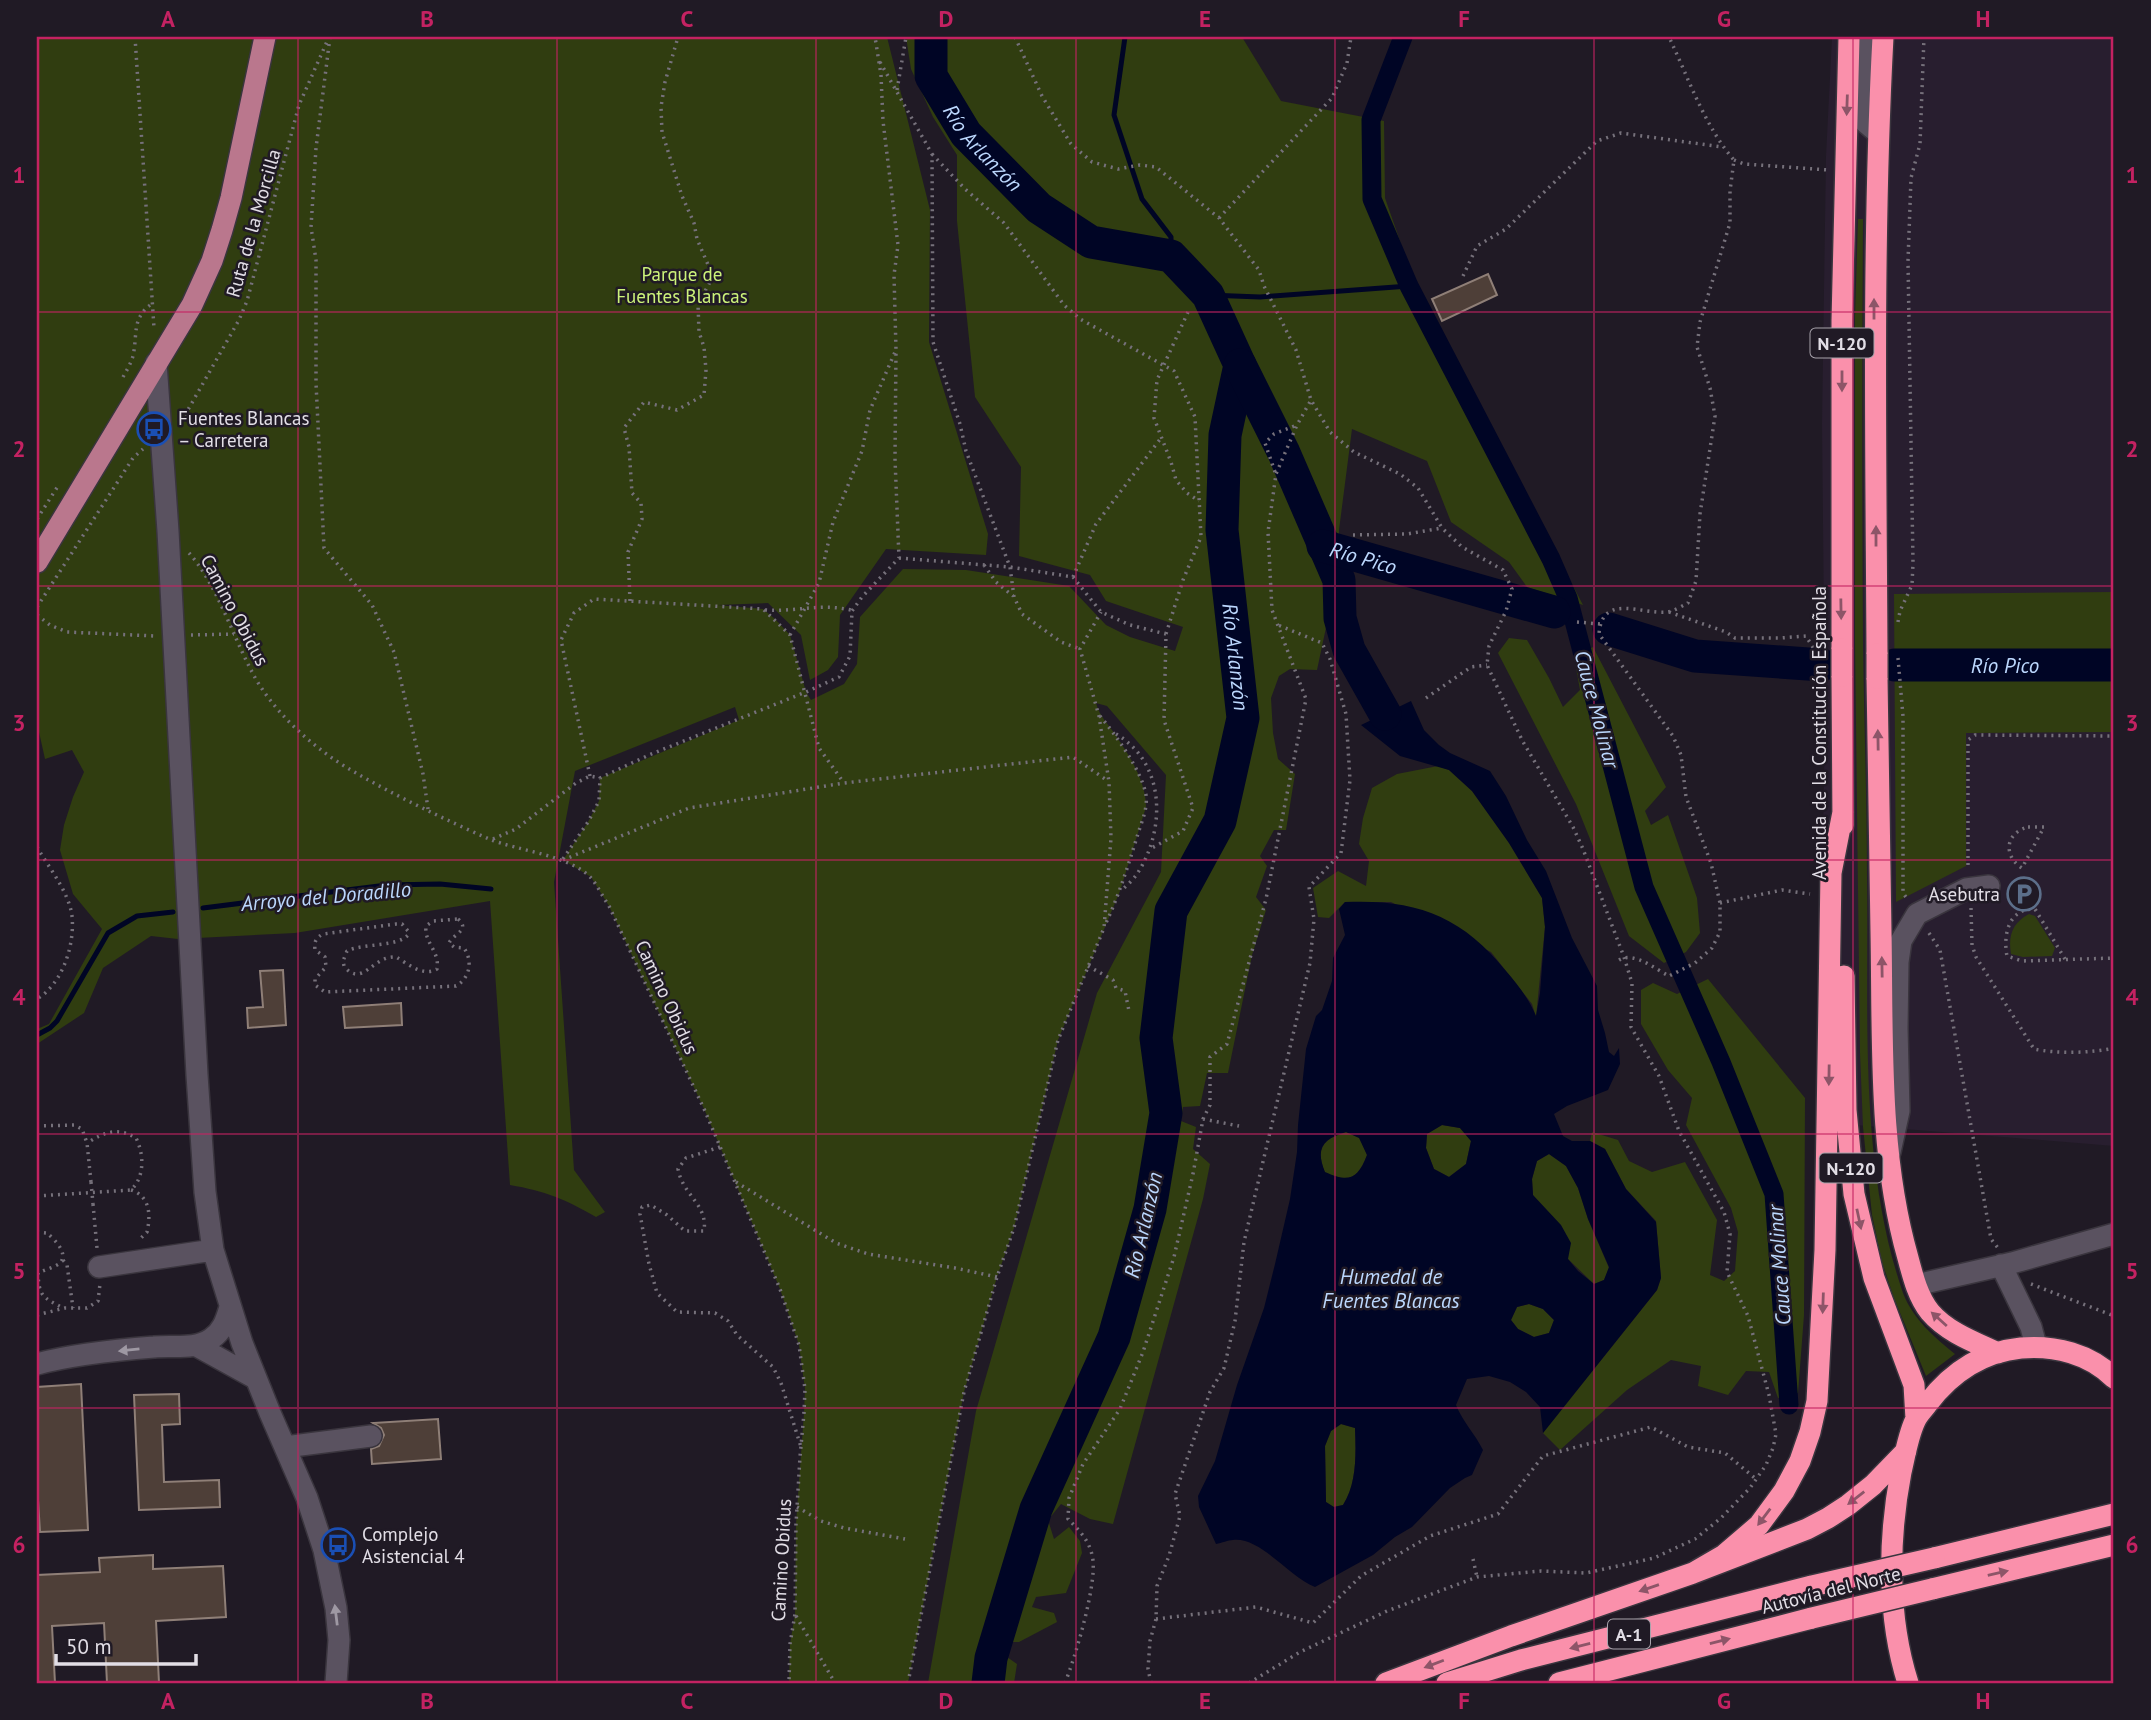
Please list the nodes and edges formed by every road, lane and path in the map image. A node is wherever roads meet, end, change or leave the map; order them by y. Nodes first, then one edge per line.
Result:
1 (135, 37) edge
2 (265, 37) edge
3 (330, 37) edge
4 (678, 37) edge
5 (874, 37) edge
6 (906, 37) edge
7 (1015, 37) edge
8 (1351, 37) edge
9 (1670, 37) edge
10 (1849, 37) edge
11 (1865, 37) edge
12 (1883, 37) edge
13 (1924, 37) edge
14 (878, 59) junction
15 (897, 91) junction
16 (1878, 132) junction
17 (1722, 147) junction
18 (932, 154) junction
19 (1734, 160) junction
20 (1845, 171) junction
21 (1219, 218) junction
22 (1463, 276) dead end
23 (153, 303) junction
24 (1188, 312) dead end
25 (896, 350) junction
26 (156, 363) junction
27 (1162, 365) junction
28 (122, 380) dead end
29 (1311, 400) junction
30 (1297, 425) junction
31 (161, 434) junction
32 (1161, 438) junction
33 (1276, 474) junction
34 (60, 482) dead end
35 (1199, 501) junction
36 (37, 519) edge
37 (1442, 528) junction
38 (168, 531) junction
39 (1353, 535) dead end
40 (899, 558) junction
41 (37, 562) edge
42 (984, 565) junction
43 (1010, 567) junction
44 (1073, 577) junction
45 (1014, 597) junction
46 (630, 601) junction
47 (37, 607) edge
48 (805, 608) junction
49 (763, 610) junction
50 (852, 611) junction
51 (1101, 612) junction
52 (1669, 612) junction
53 (37, 615) edge
54 (1577, 622) dead end
55 (1600, 624) junction
56 (1278, 625) junction
57 (234, 634) junction
58 (1166, 634) junction
59 (1898, 634) dead end
60 (790, 635) junction
61 (173, 636) junction
62 (1898, 646) dead end
63 (1080, 649) junction
64 (1820, 659) dead end
65 (1487, 665) junction
66 (806, 692) junction
67 (1426, 698) dead end
68 (1099, 716) junction
69 (1115, 734) junction
70 (2114, 736) edge
71 (590, 776) junction
72 (600, 779) junction
73 (1109, 782) junction
74 (844, 783) junction
75 (428, 809) junction
76 (1843, 812) junction
77 (2044, 827) joint
78 (491, 839) junction
79 (37, 847) edge
80 (1150, 849) junction
81 (563, 860) junction
82 (1968, 866) dead end
83 (1989, 887) dead end
84 (1120, 891) junction
85 (1831, 898) junction
86 (1720, 903) junction
87 (1917, 914) junction
88 (1960, 914) dead end
89 (1104, 928) junction
90 (1624, 957) junction
91 (2114, 958) edge
92 (2065, 959) junction
93 (1619, 960) dead end
94 (1088, 966) junction
95 (456, 986) joint
96 (37, 999) edge
97 (1129, 1011) dead end
98 (2114, 1048) edge
99 (1203, 1119) junction
100 (37, 1126) edge
101 (1239, 1126) dead end
102 (87, 1143) junction
103 (720, 1147) junction
104 (1889, 1158) junction
105 (735, 1181) junction
106 (131, 1190) junction
107 (37, 1196) edge
108 (93, 1204) dead end
109 (37, 1233) edge
110 (2114, 1234) edge
111 (96, 1241) dead end
112 (104, 1245) dead end
113 (130, 1245) dead end
114 (213, 1250) junction
115 (62, 1259) junction
116 (2006, 1264) junction
117 (99, 1267) dead end
118 (37, 1272) edge
119 (997, 1277) junction
120 (1916, 1284) junction
121 (230, 1307) junction
122 (65, 1308) dead end
123 (73, 1308) dead end
124 (2114, 1316) edge
125 (197, 1346) junction
126 (2036, 1346) junction
127 (1997, 1353) junction
128 (37, 1364) edge
129 (255, 1378) junction
130 (2114, 1378) edge
131 (1916, 1419) junction
132 (371, 1436) dead end
133 (285, 1447) junction
134 (801, 1448) junction
135 (1906, 1451) junction
136 (1756, 1479) junction
137 (797, 1507) junction
138 (2114, 1514) edge
139 (905, 1539) dead end
140 (2114, 1545) edge
141 (1474, 1559) dead end
142 (1693, 1573) junction
143 (1477, 1577) junction
144 (794, 1614) junction
145 (1156, 1619) junction
146 (336, 1683) edge
147 (789, 1683) edge
148 (835, 1683) edge
149 (908, 1683) edge
150 (1065, 1683) edge
151 (1151, 1683) edge
152 (1249, 1683) edge
153 (1385, 1683) edge
154 (1447, 1683) edge
155 (1559, 1683) edge
156 (1909, 1683) edge

1 - 23 path
2 - 26 main road
3 - 31 path, Ruta de la Morcilla
3 - 75 path
4 - 46 path
5 - 14 path
6 - 15 path
7 - 21 path
8 - 21 path
9 - 17 path
10 -> 20 highway, Avenida de la Constitución Española / N-120
11 - 16 street
12 - 16 highway, N-120
13 - 59 path
14 - 15 path
14 - 25 path
15 - 18 path
104 -> 16 highway, N-120, bridge
17 - 19 path
17 - 22 path
18 - 27 path
18 - 43 path
19 - 20 path
19 - 52 path
20 -> 76 highway, Avenida de la Constitución Española / N-120, bridge
21 - 29 path
23 - 26 path
23 - 28 path
24 - 27 path
25 - 40 path
25 - 48 path
26 - 31 street
26 - 41 main road
27 - 32 path
27 - 35 path
29 - 30 path
29 - 37 path
30 - 33 path
30 - 33 path
31 - 38 street
31 - 47 path, Ruta de la Morcilla
32 - 35 path
32 - 44 path
33 - 56 path
34 - 36 path
35 - 58 path
37 - 39 path
37 - 65 path
38 - 57 path, Camino Obidus
38 - 61 street
40 - 42 path
40 - 50 path
42 - 43 path
42 - 45 path
43 - 44 path
43 - 45 path
44 - 51 path
45 - 63 path
46 - 49 path
46 - 71 path
48 - 49 path
48 - 50 path
48 - 60 path
49 - 60 path
50 - 66 path
51 - 58 path
51 - 63 path
52 - 55 path
52 - 64 path
53 - 61 path
54 - 55 path
55 - 86 path
56 - 99 path
56 - 145 path
57 - 61 path
57 - 75 path, Camino Obidus
58 - 80 path
60 - 66 path
61 - 114 street
62 - 87 path
63 - 68 path
65 - 67 path
65 - 90 path
66 - 72 path
66 - 74 path
68 - 69 path
68 - 73 path
69 - 80 path
69 - 84 path
70 - 82 path
71 - 72 path
71 - 78 path
72 - 81 path
73 - 74 path
73 - 89 path
74 - 81 path
75 - 78 path, Camino Obidus
76 - 85 highway
76 -> 131 highway, Avenida de la Constitución Española / N-120
77 - 77 path
78 - 81 path, Camino Obidus
79 - 96 path
80 - 84 path
81 - 103 path, Camino Obidus
83 - 87 street
84 - 89 path
85 - 86 path
85 -> 142 highway
86 - 90 path
87 - 104 street
87 - 116 path
88 - 98 path
89 - 94 path
90 - 93 path
90 - 136 path
91 - 92 path
92 - 92 path
94 - 97 path
94 - 119 path
95 - 95 path
99 - 101 path
99 - 150 path
100 - 102 path
102 - 106 path
102 - 108 path, bridge
103 - 105 path, Camino Obidus
103 - 134 path
104 - 120 highway, N-120
105 - 119 path
105 - 134 path, Camino Obidus
106 - 107 path
106 - 113 path
109 - 115 path
110 - 116 street
111 - 112 path
114 - 117 street
114 - 121 street
115 - 118 path
115 - 123 path
116 - 120 street
116 - 124 path
116 - 126 street
118 - 122 path
119 - 149 path
127 -> 120 highway, N-120
121 - 125 street
121 - 129 street
125 -> 128 street
125 - 129 street
126 - 127 highway, N-120
126 - 130 highway, N-120
127 - 131 highway, N-120
129 - 133 street
131 - 135 highway, N-120
132 - 133 street
146 -> 133 street
134 - 137 path, Camino Obidus
135 -> 142 highway
135 - 156 highway, N-120
136 - 143 path
136 - 145 path
137 - 139 path
137 - 144 path, Camino Obidus
138 -> 154 highway, Autovía del Norte / A-1, bridge
155 -> 140 highway, Autovía del Norte / A-1, bridge
141 - 143 path
142 -> 153 highway
143 - 152 path
144 - 147 path, Camino Obidus
144 - 148 path
145 - 151 path

